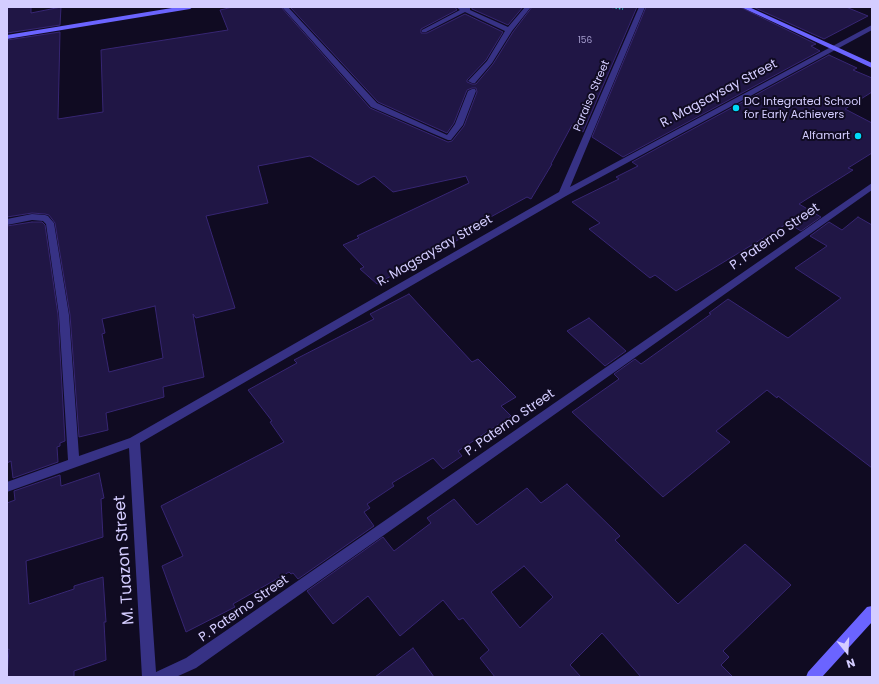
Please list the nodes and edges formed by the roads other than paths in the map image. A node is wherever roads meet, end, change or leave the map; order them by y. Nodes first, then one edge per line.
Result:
1 (190, 7) edge
2 (285, 7) edge
3 (528, 7) edge
4 (642, 7) edge
5 (744, 7) edge
6 (465, 8) edge
7 (872, 27) edge
8 (510, 30) junction
9 (424, 31) dead end
10 (7, 37) edge
11 (833, 48) junction
12 (872, 66) edge
13 (472, 81) dead end
14 (472, 91) dead end
15 (872, 186) edge
16 (563, 194) junction
17 (7, 222) edge
18 (134, 441) junction
19 (74, 463) junction
20 (7, 487) edge
21 (872, 612) edge
22 (149, 677) edge
23 (160, 677) edge
24 (813, 677) edge

1 - 10 street
2 - 14 street
3 - 8 street
4 - 16 street, Paraiso Street
5 - 11 street
6 - 8 street
6 - 9 street
7 - 11 street, R. Magsaysay Street
8 - 13 street
11 - 12 street
11 - 16 street, R. Magsaysay Street
15 - 23 street, P. Paterno Street
16 - 18 street, R. Magsaysay Street
17 - 19 street
18 - 19 street, R. Magsaysay Street
18 - 22 street, M. Tuazon Street
19 - 20 street, R. Magsaysay Street
21 - 24 street

